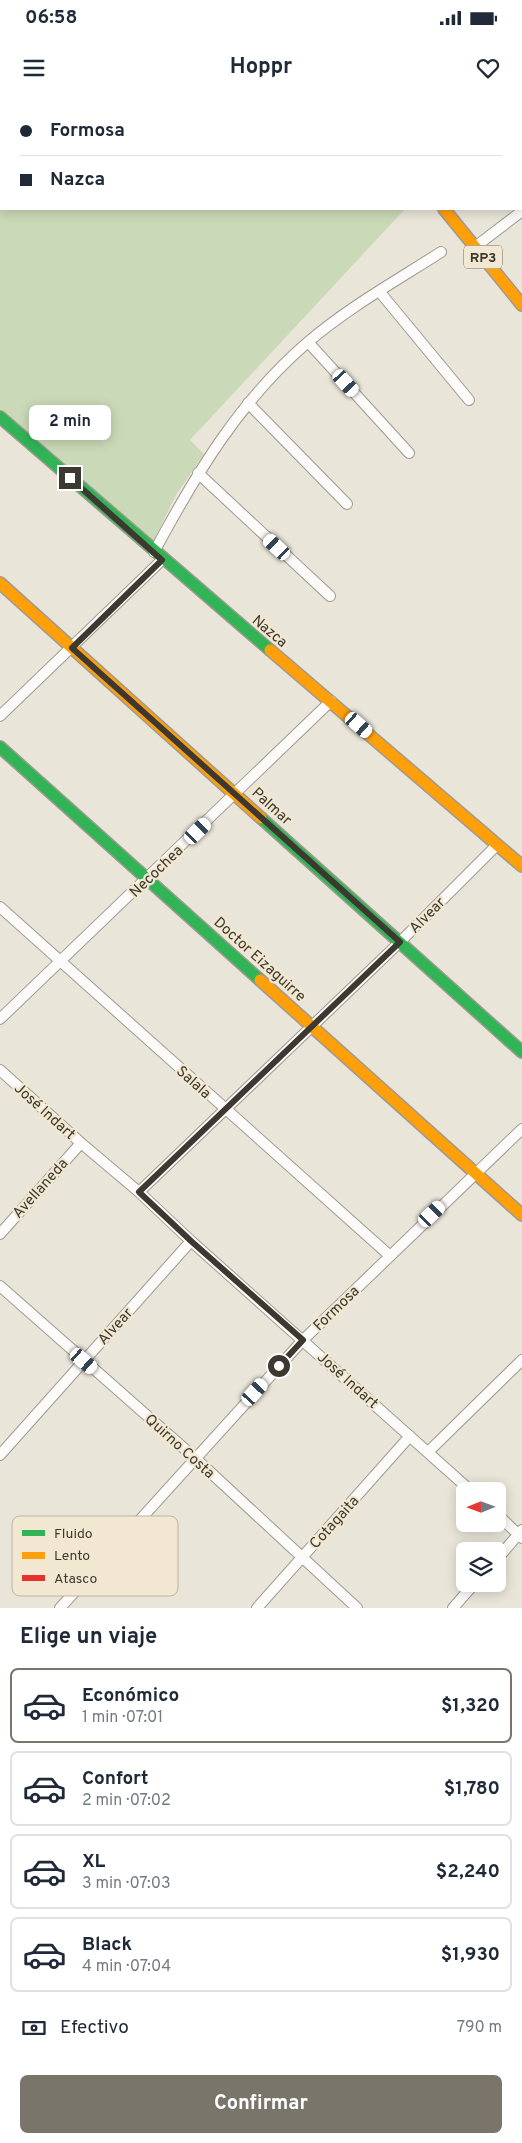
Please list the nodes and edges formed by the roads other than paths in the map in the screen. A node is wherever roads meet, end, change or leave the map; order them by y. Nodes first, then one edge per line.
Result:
1 (445, 210) edge
2 (522, 211) edge
3 (476, 247) junction
4 (441, 252) dead end
5 (379, 291) junction
6 (522, 305) edge
7 (308, 342) junction
8 (469, 400) dead end
9 (248, 403) junction
10 (0, 417) edge
11 (409, 453) dead end
12 (198, 473) junction
13 (347, 504) dead end
14 (158, 556) junction
15 (0, 584) edge
16 (330, 596) dead end
17 (72, 648) junction
18 (331, 701) junction
19 (0, 716) edge
20 (0, 747) edge
21 (236, 794) junction
22 (497, 845) junction
23 (522, 866) edge
24 (148, 880) junction
25 (0, 907) edge
26 (400, 942) junction
27 (60, 960) junction
28 (0, 1020) edge
29 (312, 1026) junction
30 (522, 1052) edge
31 (0, 1070) edge
32 (224, 1109) junction
33 (522, 1129) edge
34 (81, 1143) junction
35 (475, 1172) junction
36 (139, 1192) junction
37 (522, 1215) edge
38 (0, 1234) edge
39 (191, 1241) junction
40 (389, 1255) junction
41 (0, 1286) edge
42 (303, 1340) junction
43 (522, 1360) edge
44 (84, 1361) junction
45 (410, 1436) junction
46 (428, 1452) junction
47 (0, 1455) edge
48 (195, 1458) junction
49 (461, 1482) edge
50 (143, 1516) edge
51 (506, 1522) edge
52 (521, 1534) edge
53 (506, 1550) edge
54 (301, 1558) junction
55 (467, 1592) edge
56 (71, 1596) edge
57 (60, 1608) edge
58 (257, 1608) edge
59 (357, 1608) edge
60 (453, 1608) edge

1 - 3 main road, RP3
2 - 3 street
3 - 6 main road, RP3
4 - 5 street
5 - 7 street
5 - 8 street
7 - 9 street
7 - 11 street
9 - 12 street
9 - 13 street
10 - 14 main road, Nazca
12 - 14 street
12 - 16 street
14 - 17 street
14 - 18 main road, Nazca
15 - 17 main road, Palmar
17 - 19 street
17 - 21 main road, Palmar
18 - 21 street, Necochea
18 - 22 main road, Nazca
20 - 24 main road, Doctor Eizaguirre
21 - 24 street, Necochea
21 - 26 main road, Palmar
22 - 23 main road, Nazca
22 - 26 street, Alvear
24 - 27 street, Necochea
24 - 29 main road, Doctor Eizaguirre
25 - 27 street, Salala
26 - 29 street, Alvear
26 - 30 main road, Palmar
27 - 28 street, Necochea
27 - 32 street, Salala
29 - 32 street, Alvear
29 - 35 main road, Doctor Eizaguirre
31 - 34 street, José Indart
32 - 36 street, Alvear
32 - 40 street, Salala
33 - 35 street, Formosa
34 - 36 street, José Indart
34 - 38 street, Avellaneda
35 - 37 main road, Doctor Eizaguirre
35 - 40 street, Formosa
36 - 39 street, José Indart
39 - 42 street, José Indart
39 - 44 street, Alvear
40 - 42 street, Formosa
41 - 44 street, Quirno Costa
42 - 45 street, José Indart
42 - 48 street, Formosa
43 - 46 street
44 - 47 street, Alvear
44 - 48 street, Quirno Costa
45 - 46 street, José Indart
45 - 54 street, Cotagaita
46 - 49 street, José Indart
48 - 50 street, Formosa
48 - 54 street, Quirno Costa
51 - 52 street
52 - 53 street
54 - 58 street, Cotagaita
54 - 59 street, Quirno Costa
55 - 60 street
56 - 57 street, Formosa

